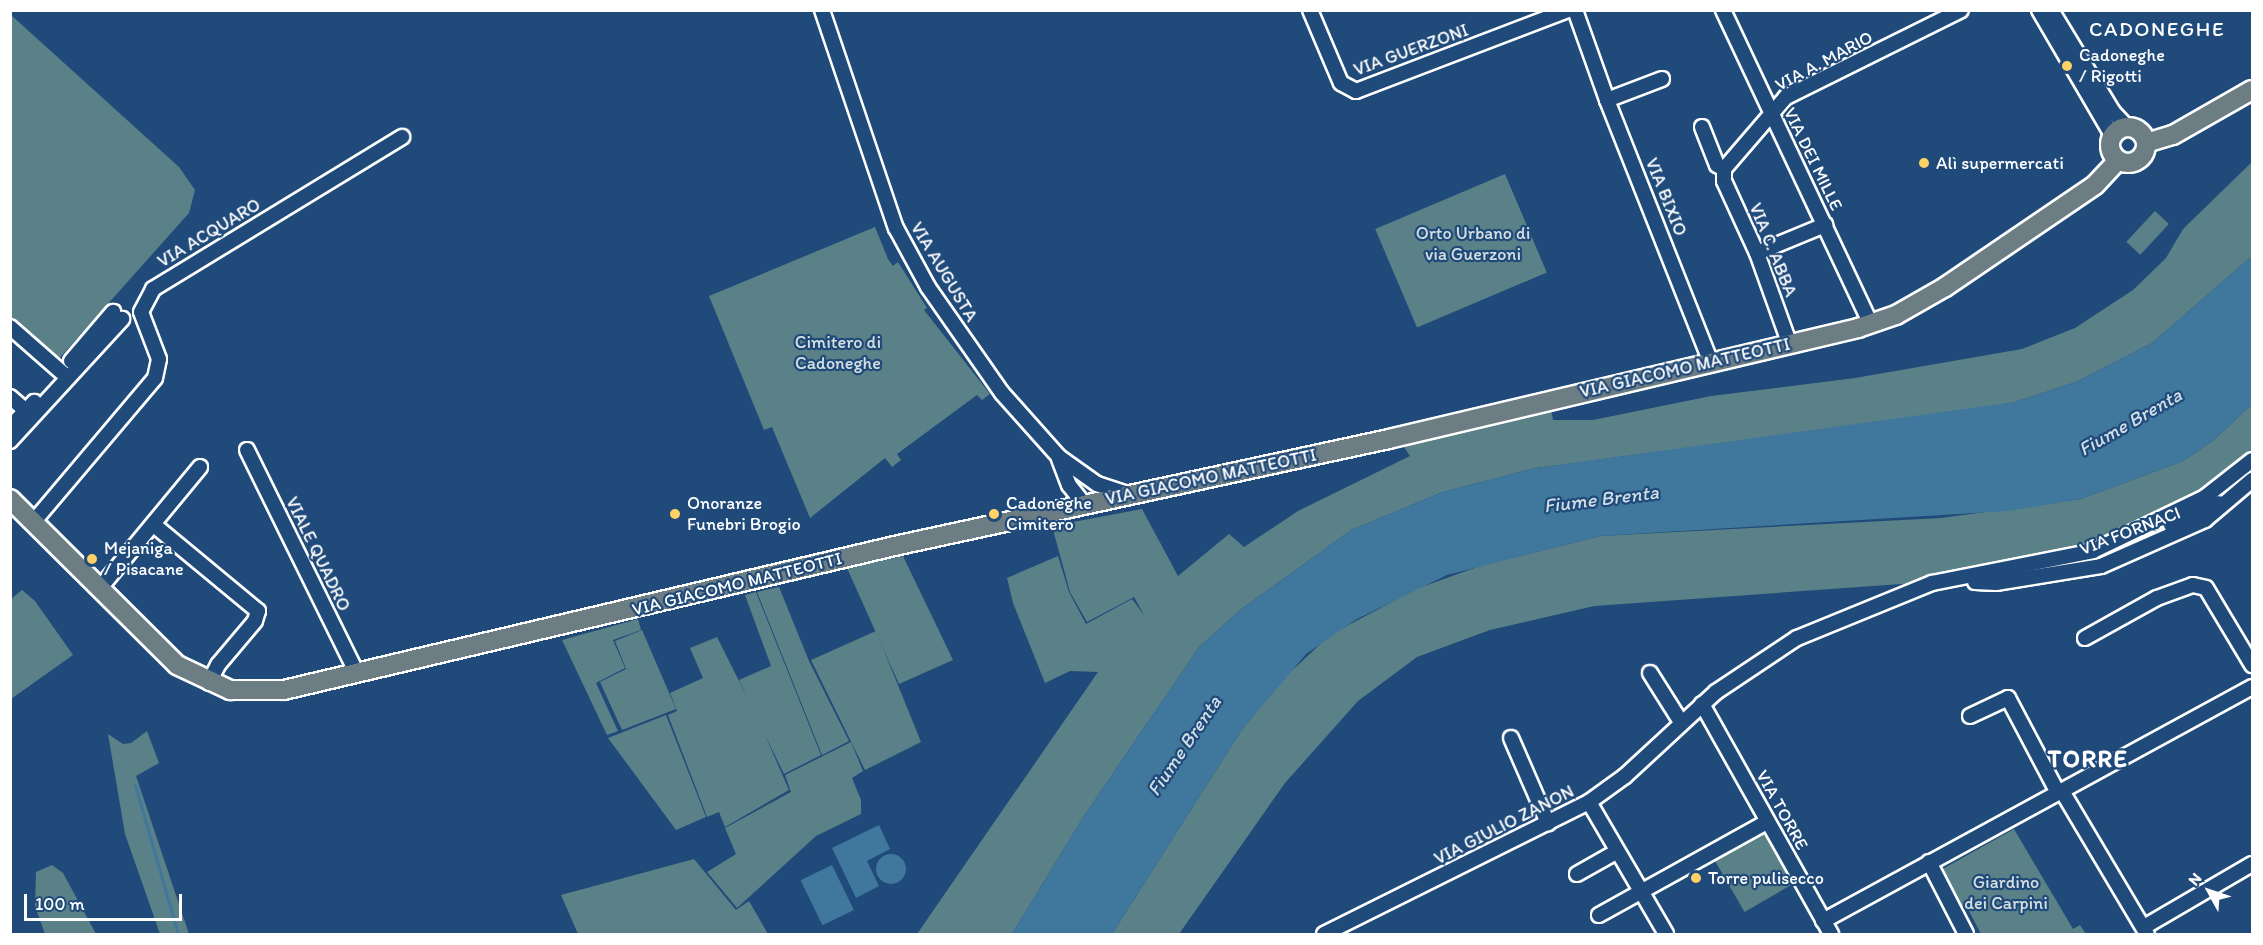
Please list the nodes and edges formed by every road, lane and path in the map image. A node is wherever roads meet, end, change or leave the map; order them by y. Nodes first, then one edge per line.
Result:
1 (822, 10) edge
2 (1310, 10) edge
3 (1568, 10) edge
4 (1575, 10) edge
5 (1723, 10) edge
6 (1961, 10) edge
7 (2039, 10) edge
8 (2051, 10) edge
9 (1662, 79) dead end
10 (2253, 90) edge
11 (1608, 100) junction
12 (1771, 113) junction
13 (1702, 127) dead end
14 (2120, 131) junction
15 (402, 137) dead end
16 (2146, 143) junction
17 (2118, 160) junction
18 (1724, 169) junction
19 (1825, 225) junction
20 (1757, 253) junction
21 (117, 316) dead end
22 (1871, 324) junction
23 (10, 327) edge
24 (1790, 345) junction
25 (1711, 363) junction
26 (65, 375) junction
27 (10, 397) edge
28 (29, 413) junction
29 (10, 427) edge
30 (10, 441) edge
31 (247, 450) dead end
32 (1059, 457) junction
33 (2253, 460) edge
34 (200, 467) dead end
35 (1086, 478) junction
36 (2253, 480) edge
37 (1069, 485) junction
38 (2239, 492) junction
39 (1129, 495) junction
40 (10, 499) edge
41 (1084, 504) junction
42 (1059, 510) junction
43 (35, 520) junction
44 (154, 525) junction
45 (2151, 526) junction
46 (1972, 578) junction
47 (100, 588) junction
48 (2085, 638) dead end
49 (2253, 665) edge
50 (1650, 673) dead end
51 (357, 674) junction
52 (209, 683) junction
53 (2253, 687) edge
54 (1702, 704) junction
55 (1970, 716) dead end
56 (1681, 722) junction
57 (1511, 738) dead end
58 (2060, 792) junction
59 (1589, 802) junction
60 (1767, 822) junction
61 (1548, 823) junction
62 (1616, 852) junction
63 (1929, 862) junction
64 (2253, 864) edge
65 (1577, 874) dead end
66 (1640, 892) junction
67 (1599, 915) dead end
68 (1824, 929) edge
69 (2145, 931) edge
70 (1324, 934) edge
71 (1666, 934) edge
72 (1965, 934) edge

1 - 32 street, VIA AUGUSTA
2 - 3 street, VIA GUERZONI
4 - 11 street, VIA BIXIO
5 - 12 street, VIA DEI MILLE
6 - 12 street, VIA A. MARIO
7 - 14 street
8 - 14 street
9 - 11 street
10 - 16 main road
11 - 25 street, VIA BIXIO
12 - 18 street, VIA A. MARIO
12 - 19 street, VIA DEI MILLE
13 - 18 street, VIA C. ABBA
14 - 16 main road
14 - 17 main road
15 - 43 street, VIA ACQUARO
16 - 17 main road
17 - 22 main road, VIA GIACOMO MATTEOTTI
18 - 20 street, VIA C. ABBA
19 - 20 street
19 - 22 street, VIA DEI MILLE
20 - 24 street, VIA C. ABBA
21 - 26 street
22 - 24 main road, VIA GIACOMO MATTEOTTI
23 - 26 street
24 - 25 main road, VIA GIACOMO MATTEOTTI
25 - 39 main road, VIA GIACOMO MATTEOTTI
26 - 28 street
27 - 28 street
28 - 29 street
28 - 30 street
31 - 51 street, VIALE QUADRO
32 - 35 street, VIA AUGUSTA
32 - 37 street, VIA AUGUSTA
33 - 45 street, VIA FORNACI
34 - 44 street
35 - 39 street, VIA AUGUSTA
35 - 41 street
36 - 38 street, VIA FORNACI
37 - 41 street, VIA AUGUSTA
37 - 42 street
38 - 45 street
38 - 46 street, VIA FORNACI
39 - 41 main road, VIA GIACOMO MATTEOTTI
40 - 43 main road, VIA GIACOMO MATTEOTTI
41 - 42 main road, VIA GIACOMO MATTEOTTI
42 - 51 main road, VIA GIACOMO MATTEOTTI
43 - 47 main road, VIA GIACOMO MATTEOTTI
44 - 47 street
44 - 52 street
45 - 46 street, VIA FORNACI
46 - 54 street, VIA FORNACI
47 - 52 main road, VIA GIACOMO MATTEOTTI
48 - 49 street
50 - 56 street
51 - 52 main road, VIA GIACOMO MATTEOTTI
53 - 58 street
54 - 56 street, VIA GIULIO ZANON
54 - 60 street, VIA TORRE
55 - 58 street
56 - 59 street, VIA GIULIO ZANON
57 - 61 street
58 - 63 street
58 - 69 street
59 - 61 street, VIA GIULIO ZANON
59 - 62 street
60 - 66 street
60 - 68 street, VIA TORRE
61 - 70 street, VIA GIULIO ZANON
62 - 65 street
62 - 66 street
63 - 68 street
63 - 72 street
64 - 69 street
66 - 67 street
66 - 71 street

